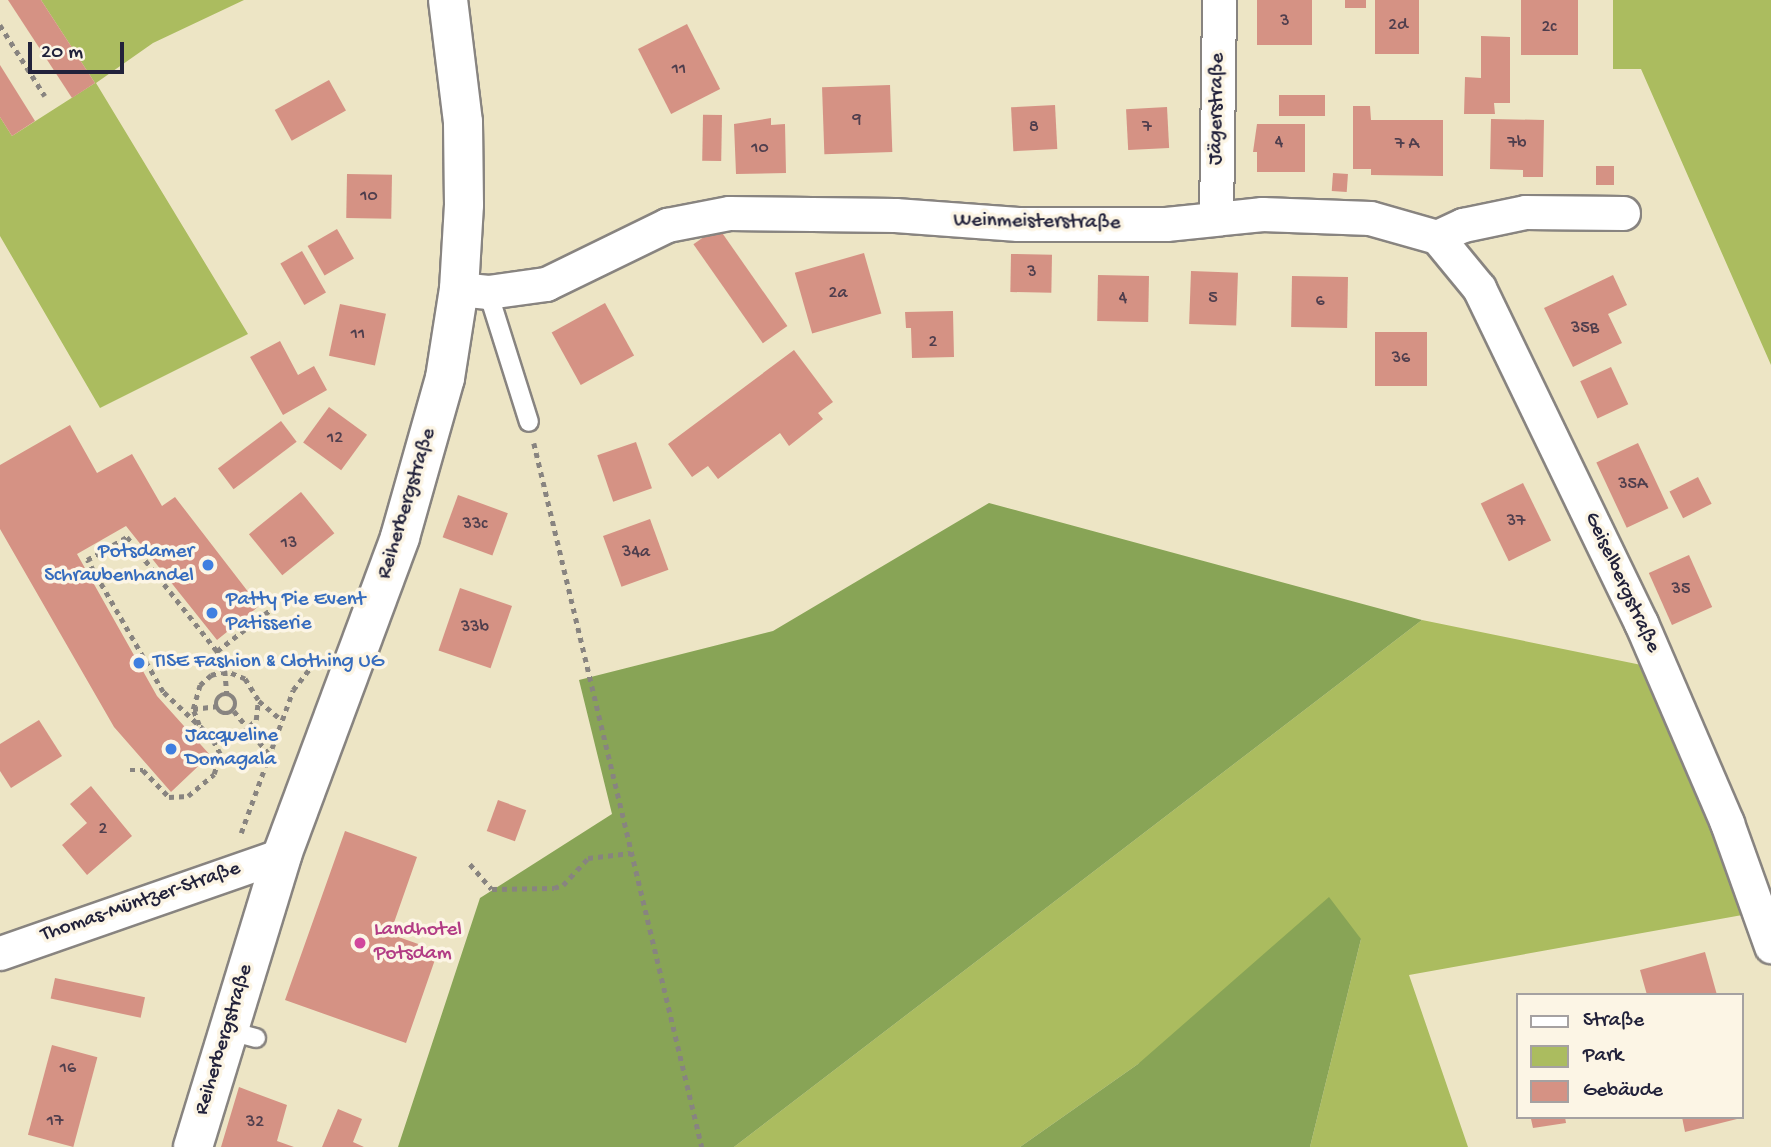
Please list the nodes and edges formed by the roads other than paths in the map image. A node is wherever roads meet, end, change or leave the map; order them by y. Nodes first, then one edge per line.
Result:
1 (448, 0) edge
2 (1219, 0) edge
3 (1623, 213) dead end
4 (1216, 218) junction
5 (1437, 237) junction
6 (474, 290) junction
7 (529, 422) road end
8 (282, 855) junction
9 (1771, 946) edge
10 (0, 953) edge
11 (193, 1147) edge

1 - 6 street, Reiherbergstraße
2 - 4 street, Jägerstraße
3 - 5 street
4 - 5 street, Weinmeisterstraße
4 - 6 street, Weinmeisterstraße
5 - 9 street, Geiselbergstraße
6 - 7 lane
6 - 8 street, Reiherbergstraße
8 - 10 street, Thomas-Müntzer-Straße
8 - 11 street, Reiherbergstraße

